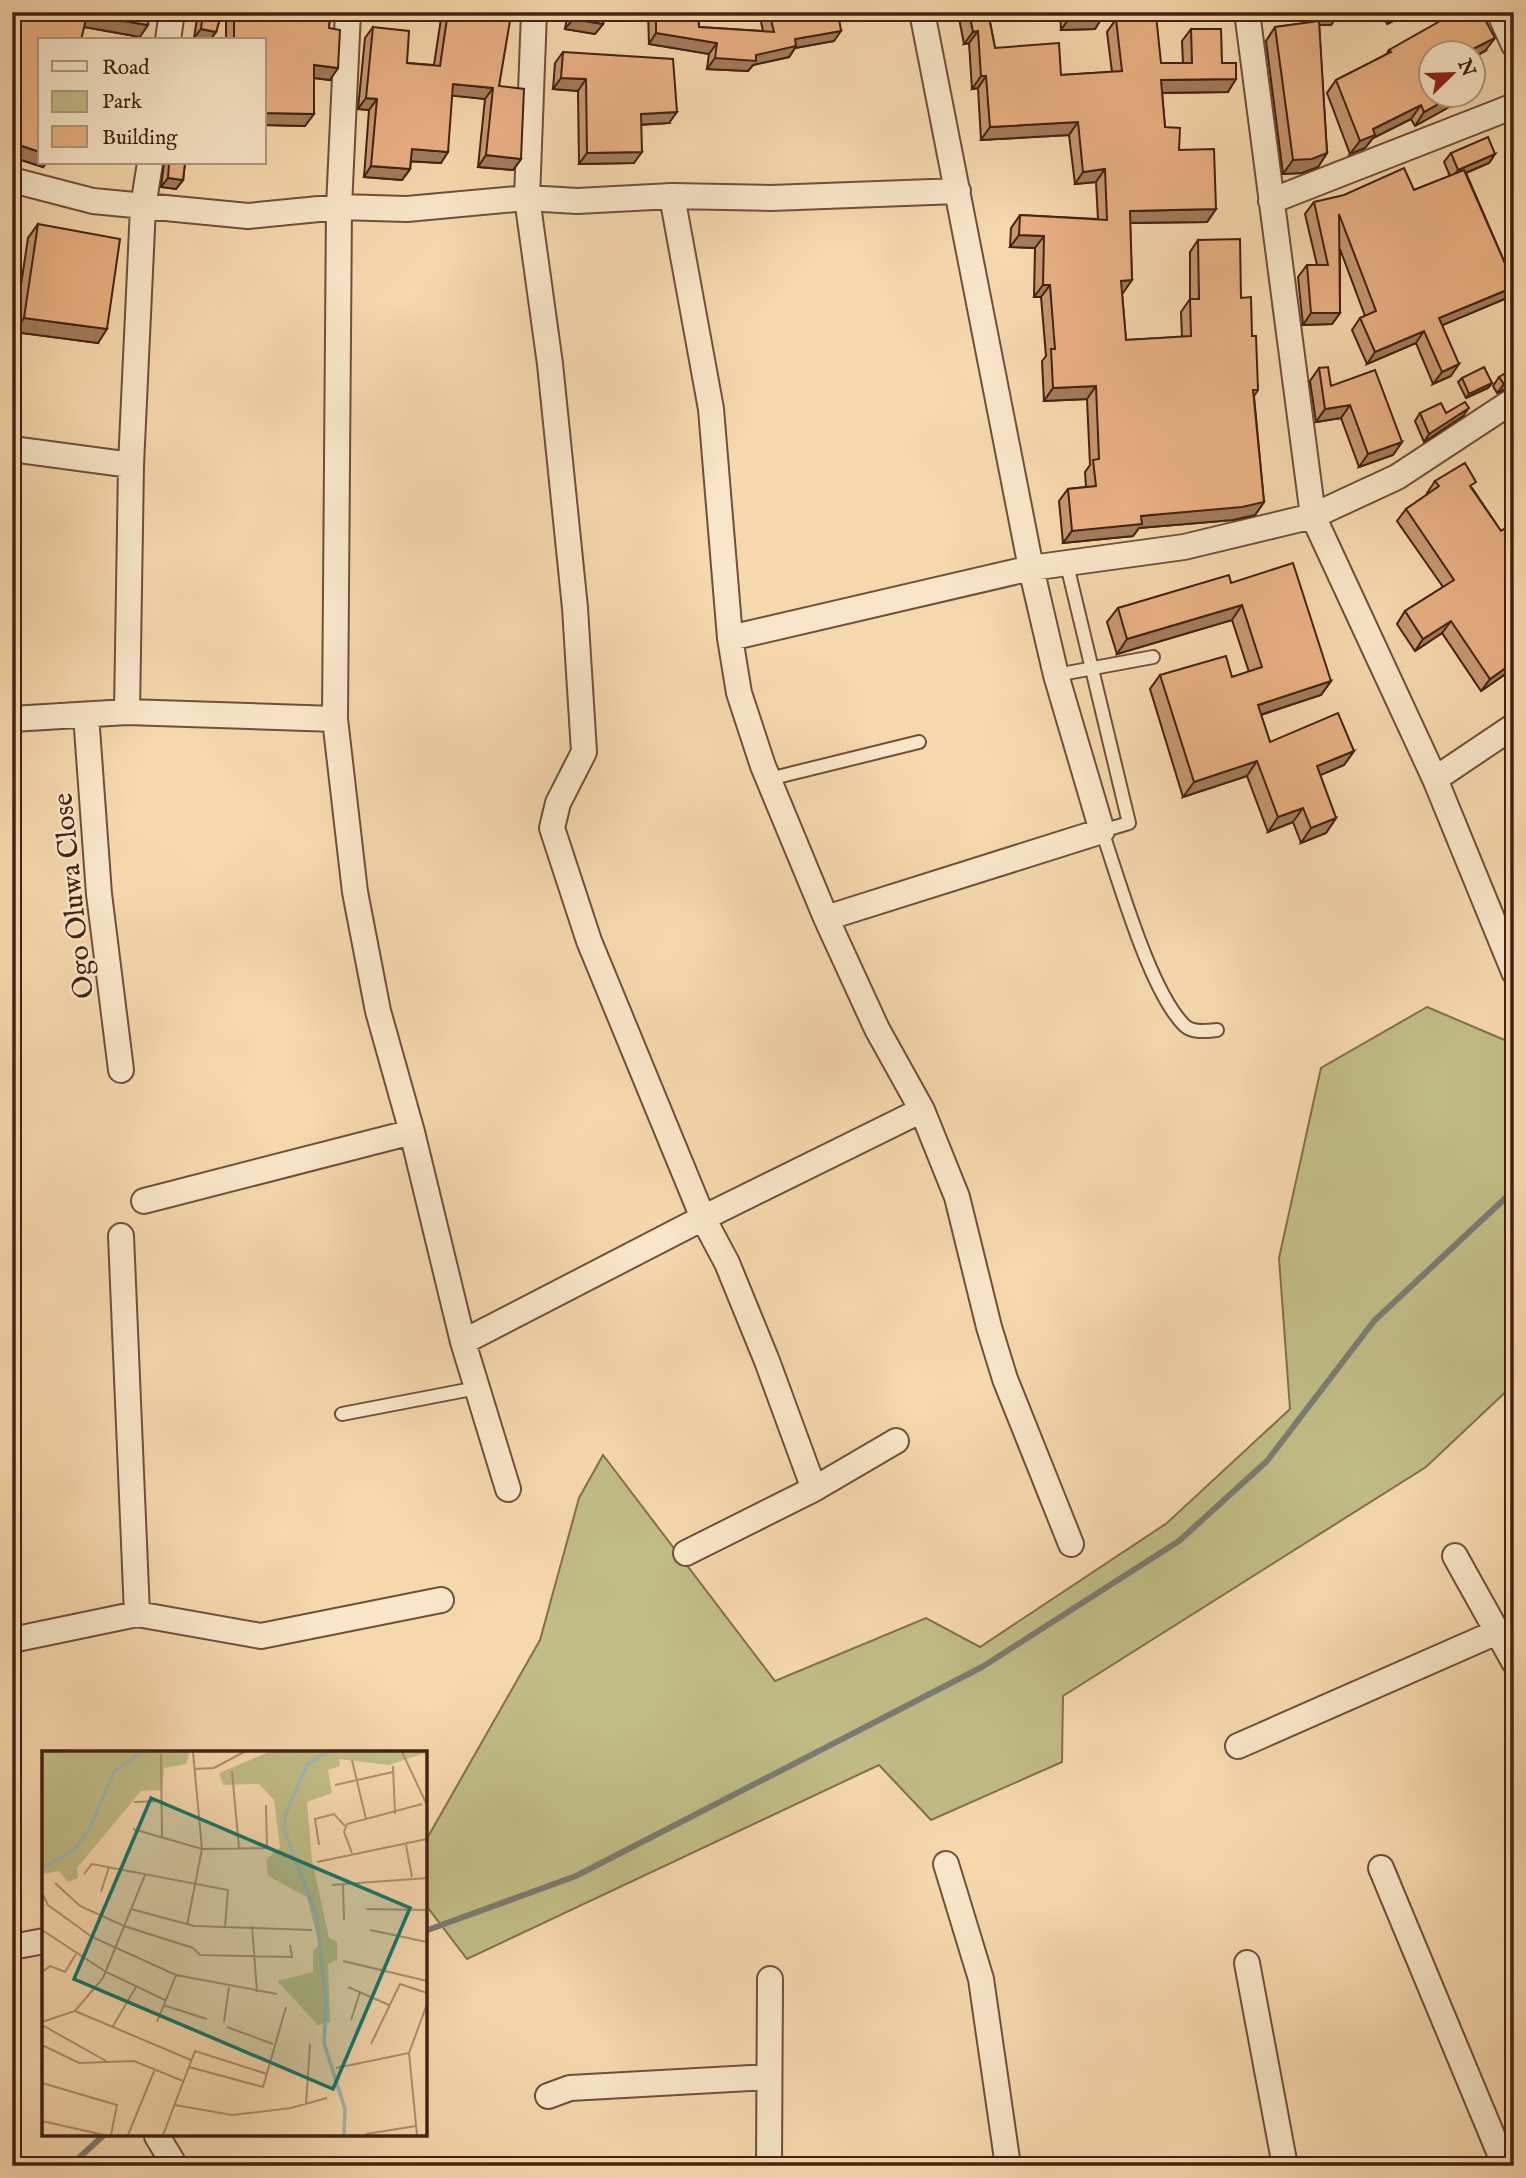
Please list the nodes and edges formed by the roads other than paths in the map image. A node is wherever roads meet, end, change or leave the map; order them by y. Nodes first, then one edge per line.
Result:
1 (172, 12) edge
2 (348, 12) edge
3 (534, 12) edge
4 (922, 12) edge
5 (1247, 12) edge
6 (1499, 12) edge
7 (168, 38) edge
8 (1514, 45) edge
9 (1514, 106) edge
10 (150, 164) edge
11 (12, 180) edge
12 (958, 191) junction
13 (672, 196) junction
14 (527, 198) junction
15 (1271, 201) junction
16 (143, 207) junction
17 (339, 207) junction
18 (1514, 400) edge
19 (12, 449) edge
20 (131, 465) junction
21 (1313, 516) junction
22 (1067, 565) junction
23 (1031, 568) junction
24 (730, 638) junction
25 (1153, 657) dead end
26 (1091, 668) junction
27 (1056, 675) junction
28 (127, 712) junction
29 (86, 715) junction
30 (12, 719) edge
31 (335, 719) junction
32 (1514, 726) edge
33 (919, 742) dead end
34 (769, 779) junction
35 (1435, 779) junction
36 (1102, 831) junction
37 (826, 918) junction
38 (1514, 972) edge
39 (1217, 1030) dead end
40 (121, 1070) dead end
41 (922, 1110) junction
42 (412, 1132) junction
43 (144, 1201) dead end
44 (703, 1218) junction
45 (121, 1236) dead end
46 (463, 1342) junction
47 (477, 1388) junction
48 (342, 1414) dead end
49 (896, 1441) dead end
50 (508, 1489) dead end
51 (814, 1489) junction
52 (1072, 1545) dead end
53 (686, 1553) dead end
54 (1455, 1556) dead end
55 (441, 1600) dead end
56 (137, 1614) junction
57 (1497, 1632) junction
58 (12, 1640) edge
59 (1514, 1662) edge
60 (1238, 1746) dead end
61 (946, 1864) dead end
62 (1381, 1868) dead end
63 (42, 1941) edge
64 (12, 1947) edge
65 (1247, 1963) dead end
66 (769, 1979) dead end
67 (769, 2077) junction
68 (548, 2096) dead end
69 (157, 2136) dead end
70 (175, 2166) edge
71 (769, 2166) edge
72 (1008, 2166) edge
73 (1285, 2166) edge
74 (1505, 2166) edge

1 - 7 street
2 - 17 street
3 - 14 street
4 - 12 street
5 - 15 street
6 - 8 street
9 - 15 street
10 - 16 street
11 - 16 street
12 - 13 street
12 - 23 street
13 - 14 street
13 - 24 street
14 - 17 street
14 - 44 street
15 - 21 street
16 - 17 street
16 - 20 street
17 - 31 street
18 - 21 street
19 - 20 street
20 - 28 street
21 - 22 street
21 - 35 street
22 - 23 street
22 - 26 lane
23 - 24 street
23 - 27 street
24 - 34 street
25 - 26 lane
26 - 27 lane
26 - 36 lane
27 - 36 street
28 - 29 street
28 - 31 street
29 - 30 street
29 - 40 street, Ogo Oluwa Close
31 - 42 street
32 - 35 street
33 - 34 lane
34 - 37 street
35 - 38 street
36 - 37 street
36 - 39 lane
37 - 41 street
41 - 44 street
41 - 52 street
42 - 43 street
42 - 46 street
44 - 46 street
44 - 51 street
45 - 56 street
46 - 47 street
47 - 48 lane
47 - 50 street
49 - 51 street
51 - 53 street
54 - 57 street
55 - 56 street
56 - 58 street
57 - 59 street
57 - 60 street
61 - 72 street
62 - 74 street
63 - 64 street
65 - 73 street
66 - 67 street
67 - 68 street
67 - 71 street
69 - 70 street

